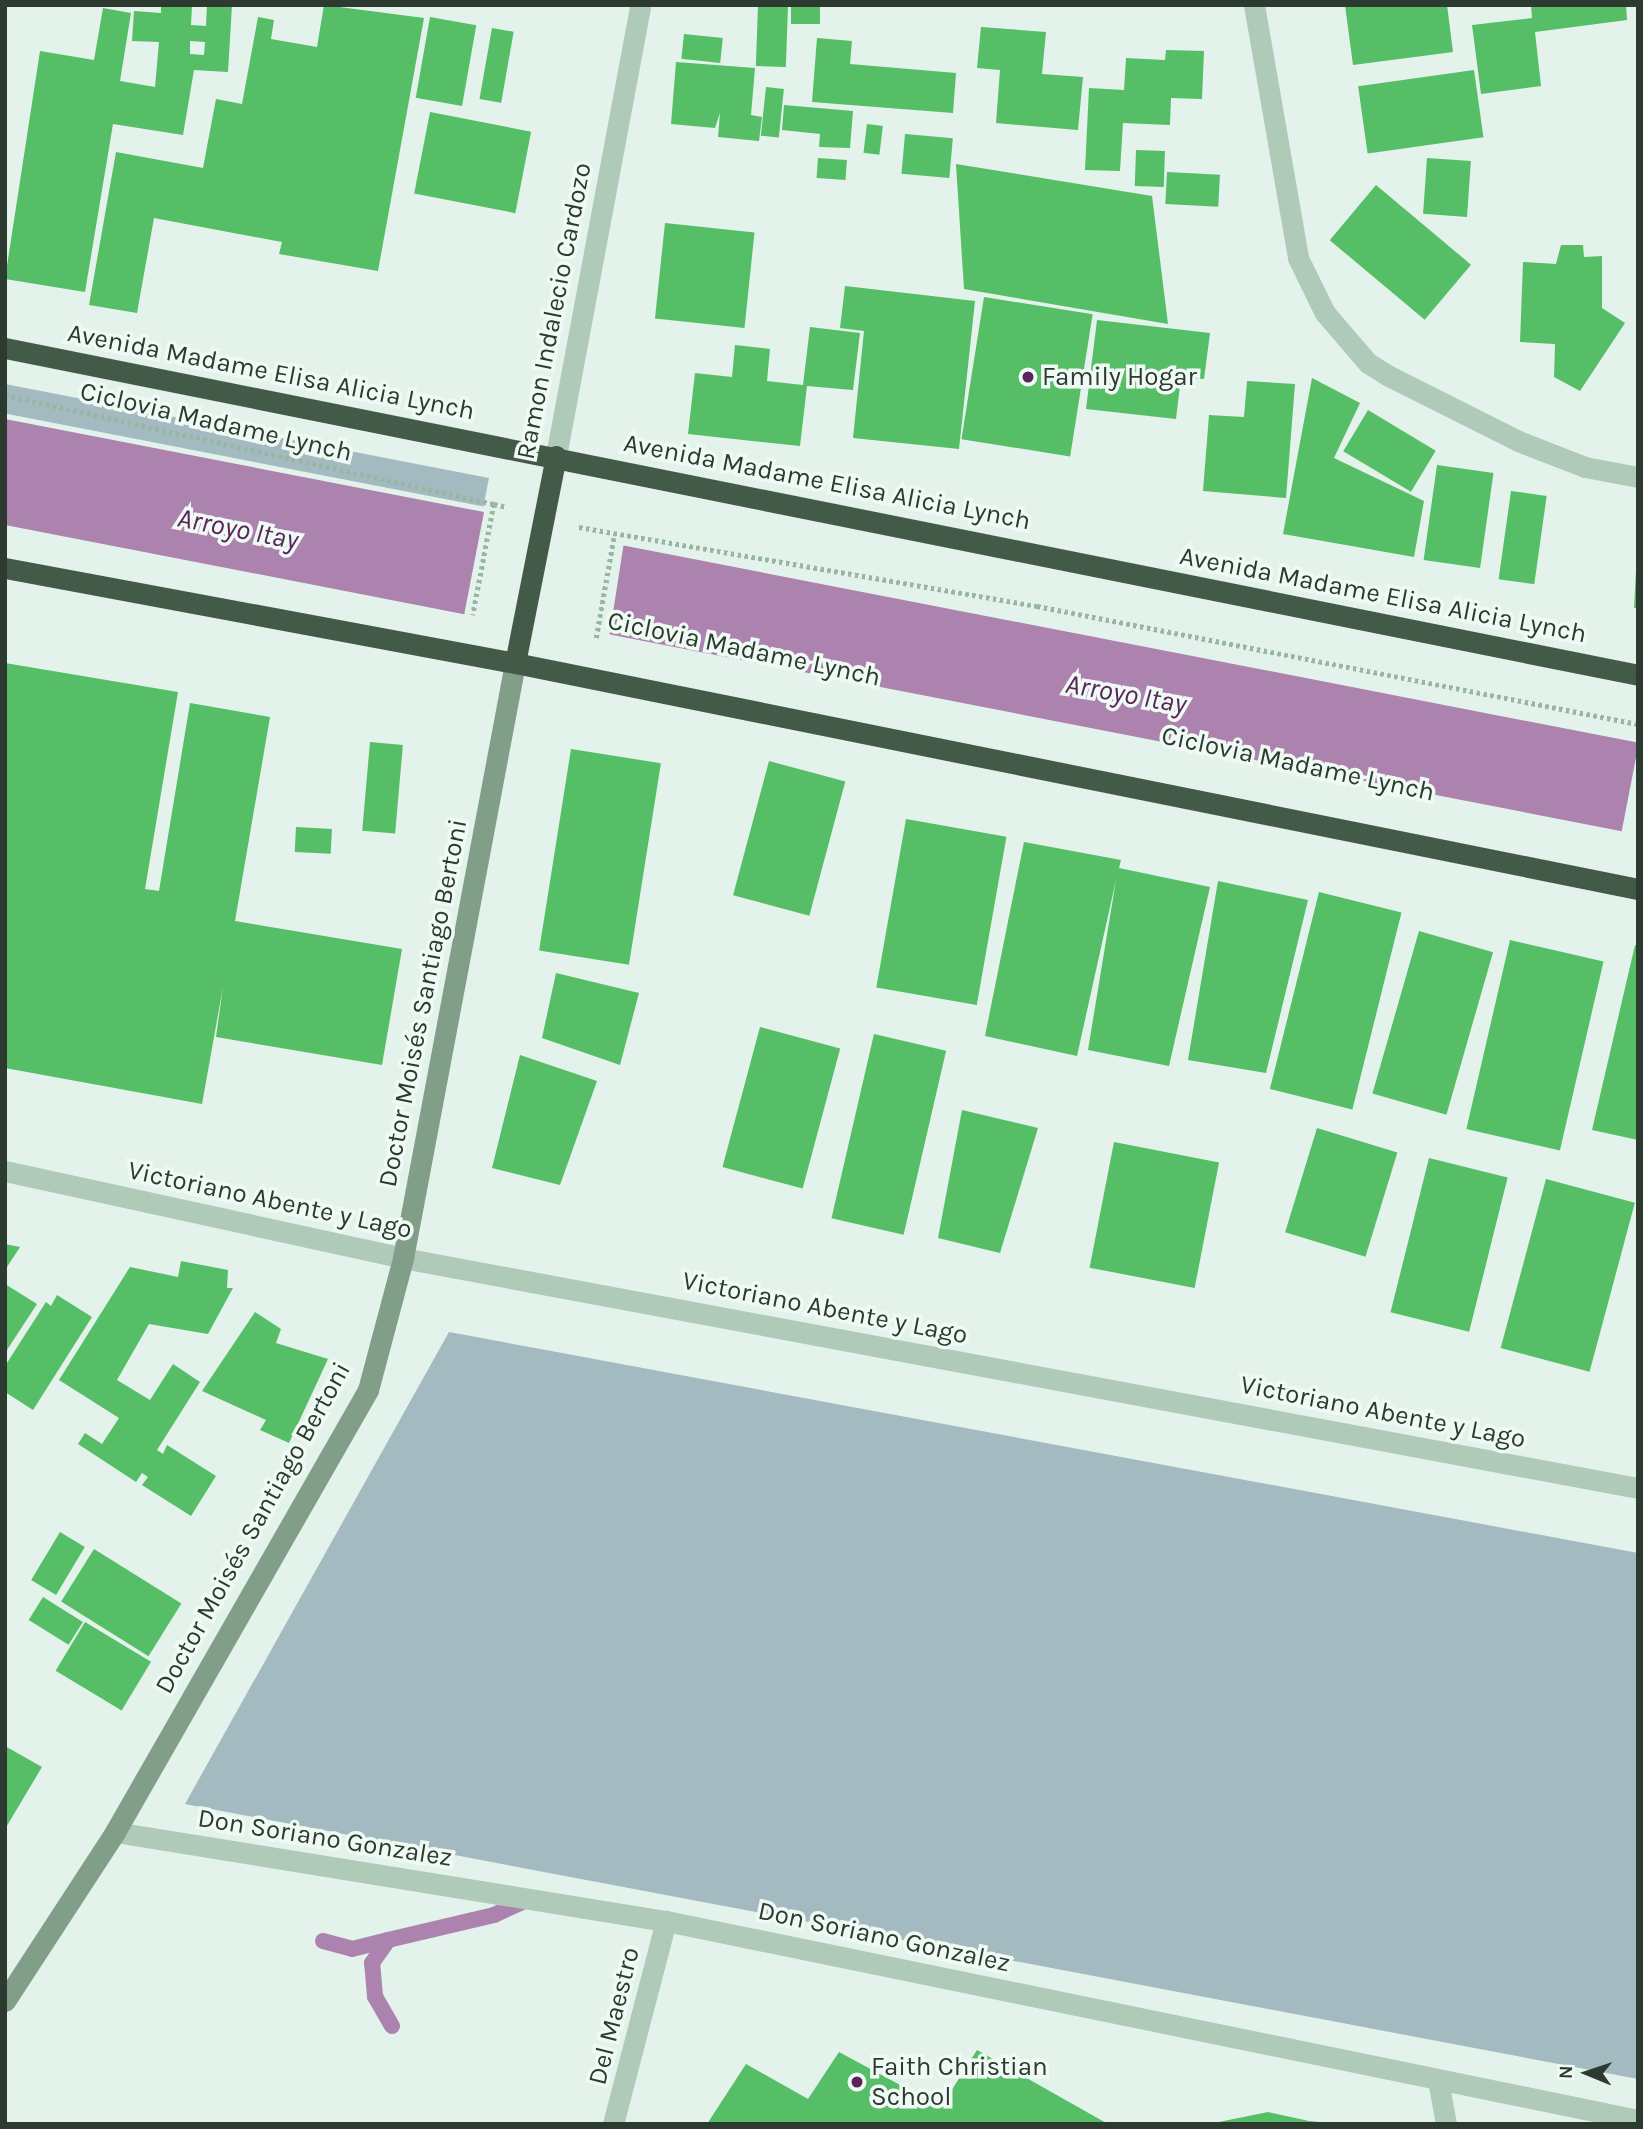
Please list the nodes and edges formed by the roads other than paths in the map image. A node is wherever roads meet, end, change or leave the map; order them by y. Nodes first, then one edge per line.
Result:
1 (640, 5) edge
2 (1254, 5) edge
3 (5, 348) edge
4 (556, 456) junction
5 (1638, 477) edge
6 (5, 568) edge
7 (521, 627) joint
8 (515, 663) junction
9 (1638, 675) edge
10 (1638, 889) edge
11 (5, 1171) edge
12 (403, 1258) junction
13 (1638, 1488) edge
14 (115, 1832) junction
15 (666, 1921) junction
16 (5, 2001) edge
17 (1438, 2080) junction
18 (1638, 2120) edge
19 (612, 2124) edge
20 (1446, 2124) edge

1 - 4 street, Ramon Indalecio Cardozo
2 - 5 street
3 - 4 highway, Avenida Madame Elisa Alicia Lynch
4 - 7 highway, Ramon Indalecio Cardozo
4 - 9 highway, Avenida Madame Elisa Alicia Lynch
6 - 8 highway
7 - 8 highway, Doctor Moisés Santiago Bertoni
8 - 10 highway
8 - 12 street, Doctor Moisés Santiago Bertoni
11 - 12 street, Victoriano Abente y Lago
12 - 13 street, Victoriano Abente y Lago
12 - 14 street, Doctor Moisés Santiago Bertoni
14 - 15 street, Don Soriano Gonzalez
14 - 16 street, Doctor Moisés Santiago Bertoni
15 - 17 street, Don Soriano Gonzalez
15 - 19 street, Del Maestro
17 - 18 street, Don Soriano Gonzalez
17 - 20 street

